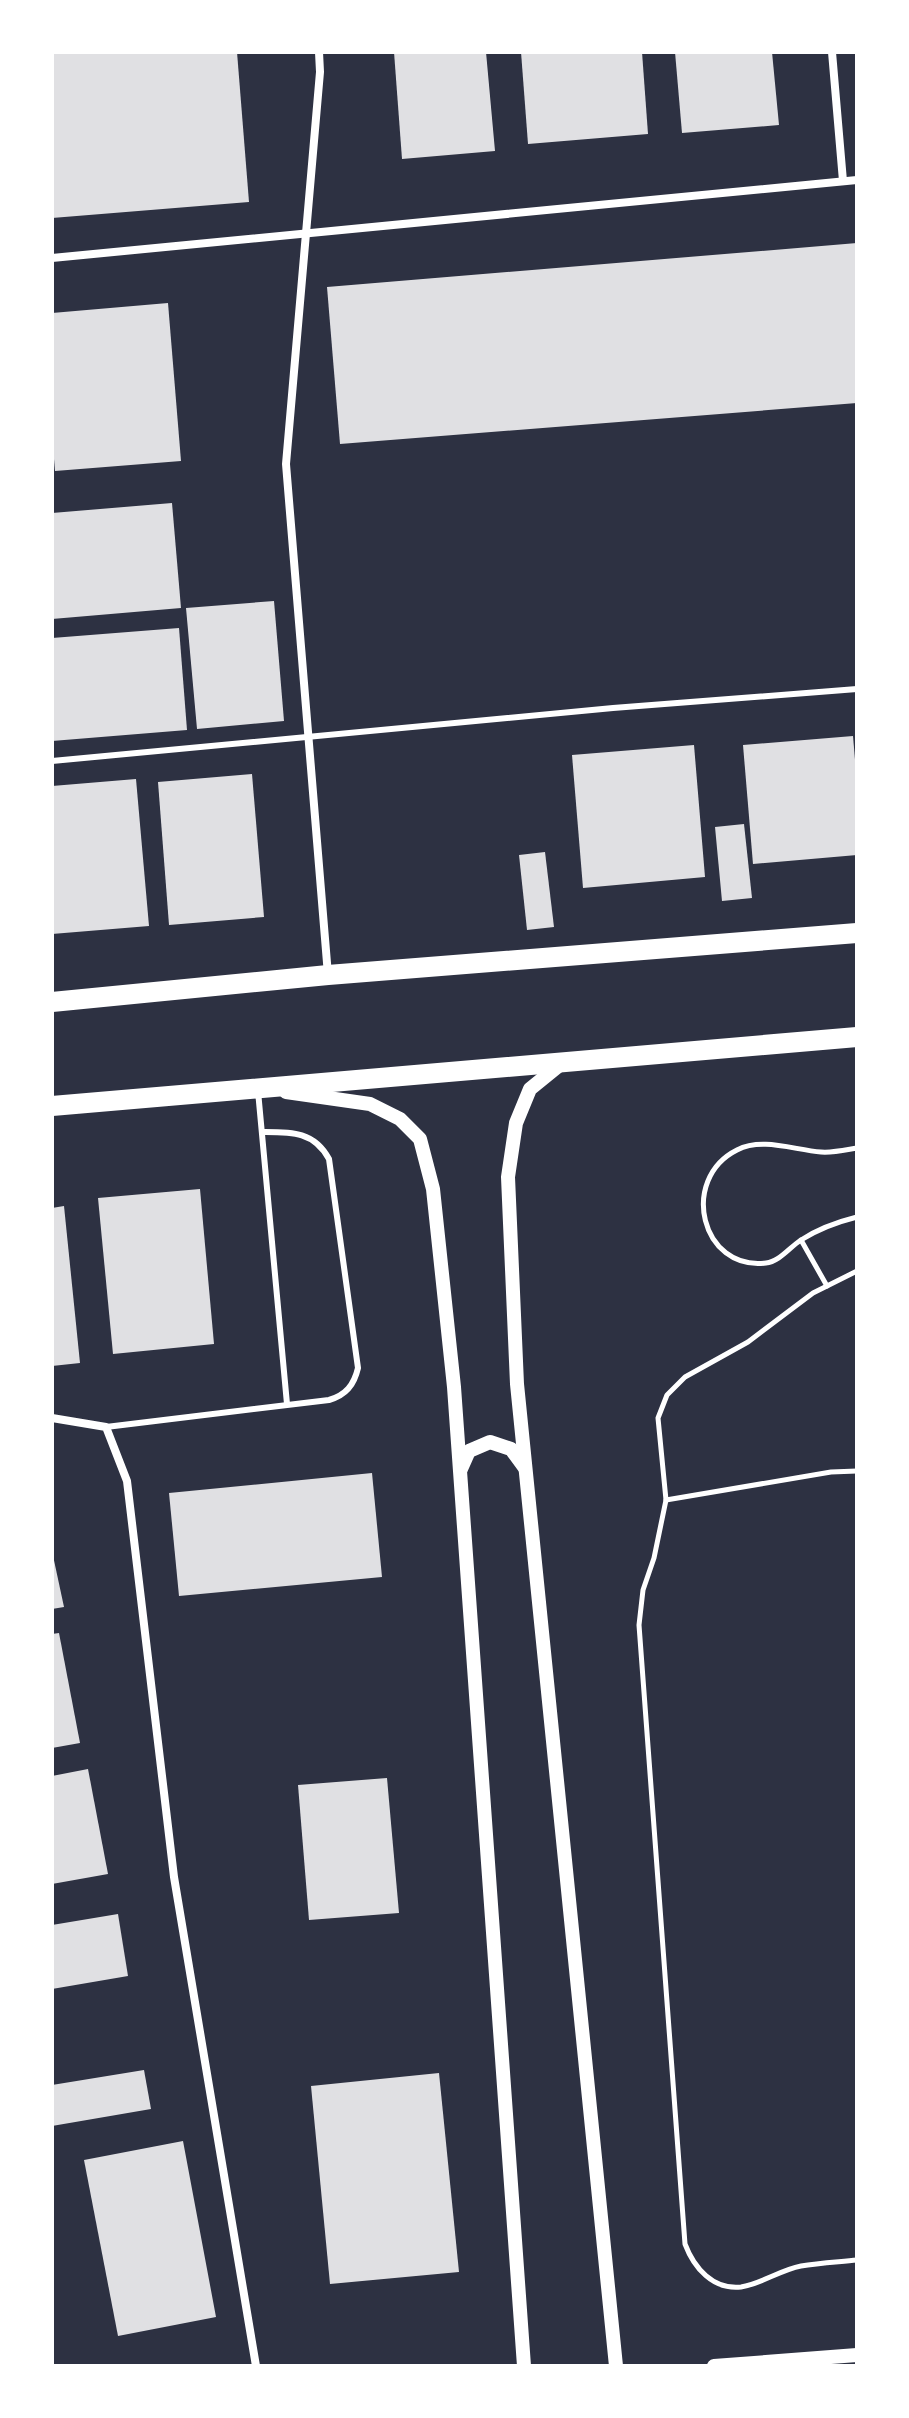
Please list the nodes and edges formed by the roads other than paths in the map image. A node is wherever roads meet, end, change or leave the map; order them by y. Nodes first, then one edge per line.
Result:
1 (319, 52) edge
2 (832, 52) edge
3 (857, 180) edge
4 (843, 181) junction
5 (308, 233) junction
6 (52, 258) edge
7 (857, 689) edge
8 (307, 737) junction
9 (52, 761) edge
10 (857, 933) edge
11 (328, 975) junction
12 (52, 1002) edge
13 (857, 1037) edge
14 (562, 1063) junction
15 (257, 1088) junction
16 (52, 1106) edge
17 (262, 1132) junction
18 (287, 1404) junction
19 (52, 1418) edge
20 (106, 1427) junction
21 (525, 1468) junction
22 (460, 1472) junction
23 (857, 2355) edge
24 (256, 2366) edge
25 (524, 2366) edge
26 (616, 2366) edge
27 (714, 2366) edge

1 - 5 street
2 - 4 street
3 - 4 street
4 - 5 street
5 - 6 street
5 - 8 street
7 - 8 lane
8 - 9 lane
8 - 11 street
10 - 11 main road
11 - 12 main road
13 - 14 main road
14 - 15 main road
14 - 21 street
15 - 16 main road
15 - 17 lane
15 - 22 street
17 - 18 lane
17 - 18 lane
18 - 20 lane
19 - 20 street
20 - 24 street
21 - 22 street
21 - 26 street
22 - 25 street
23 - 27 street

